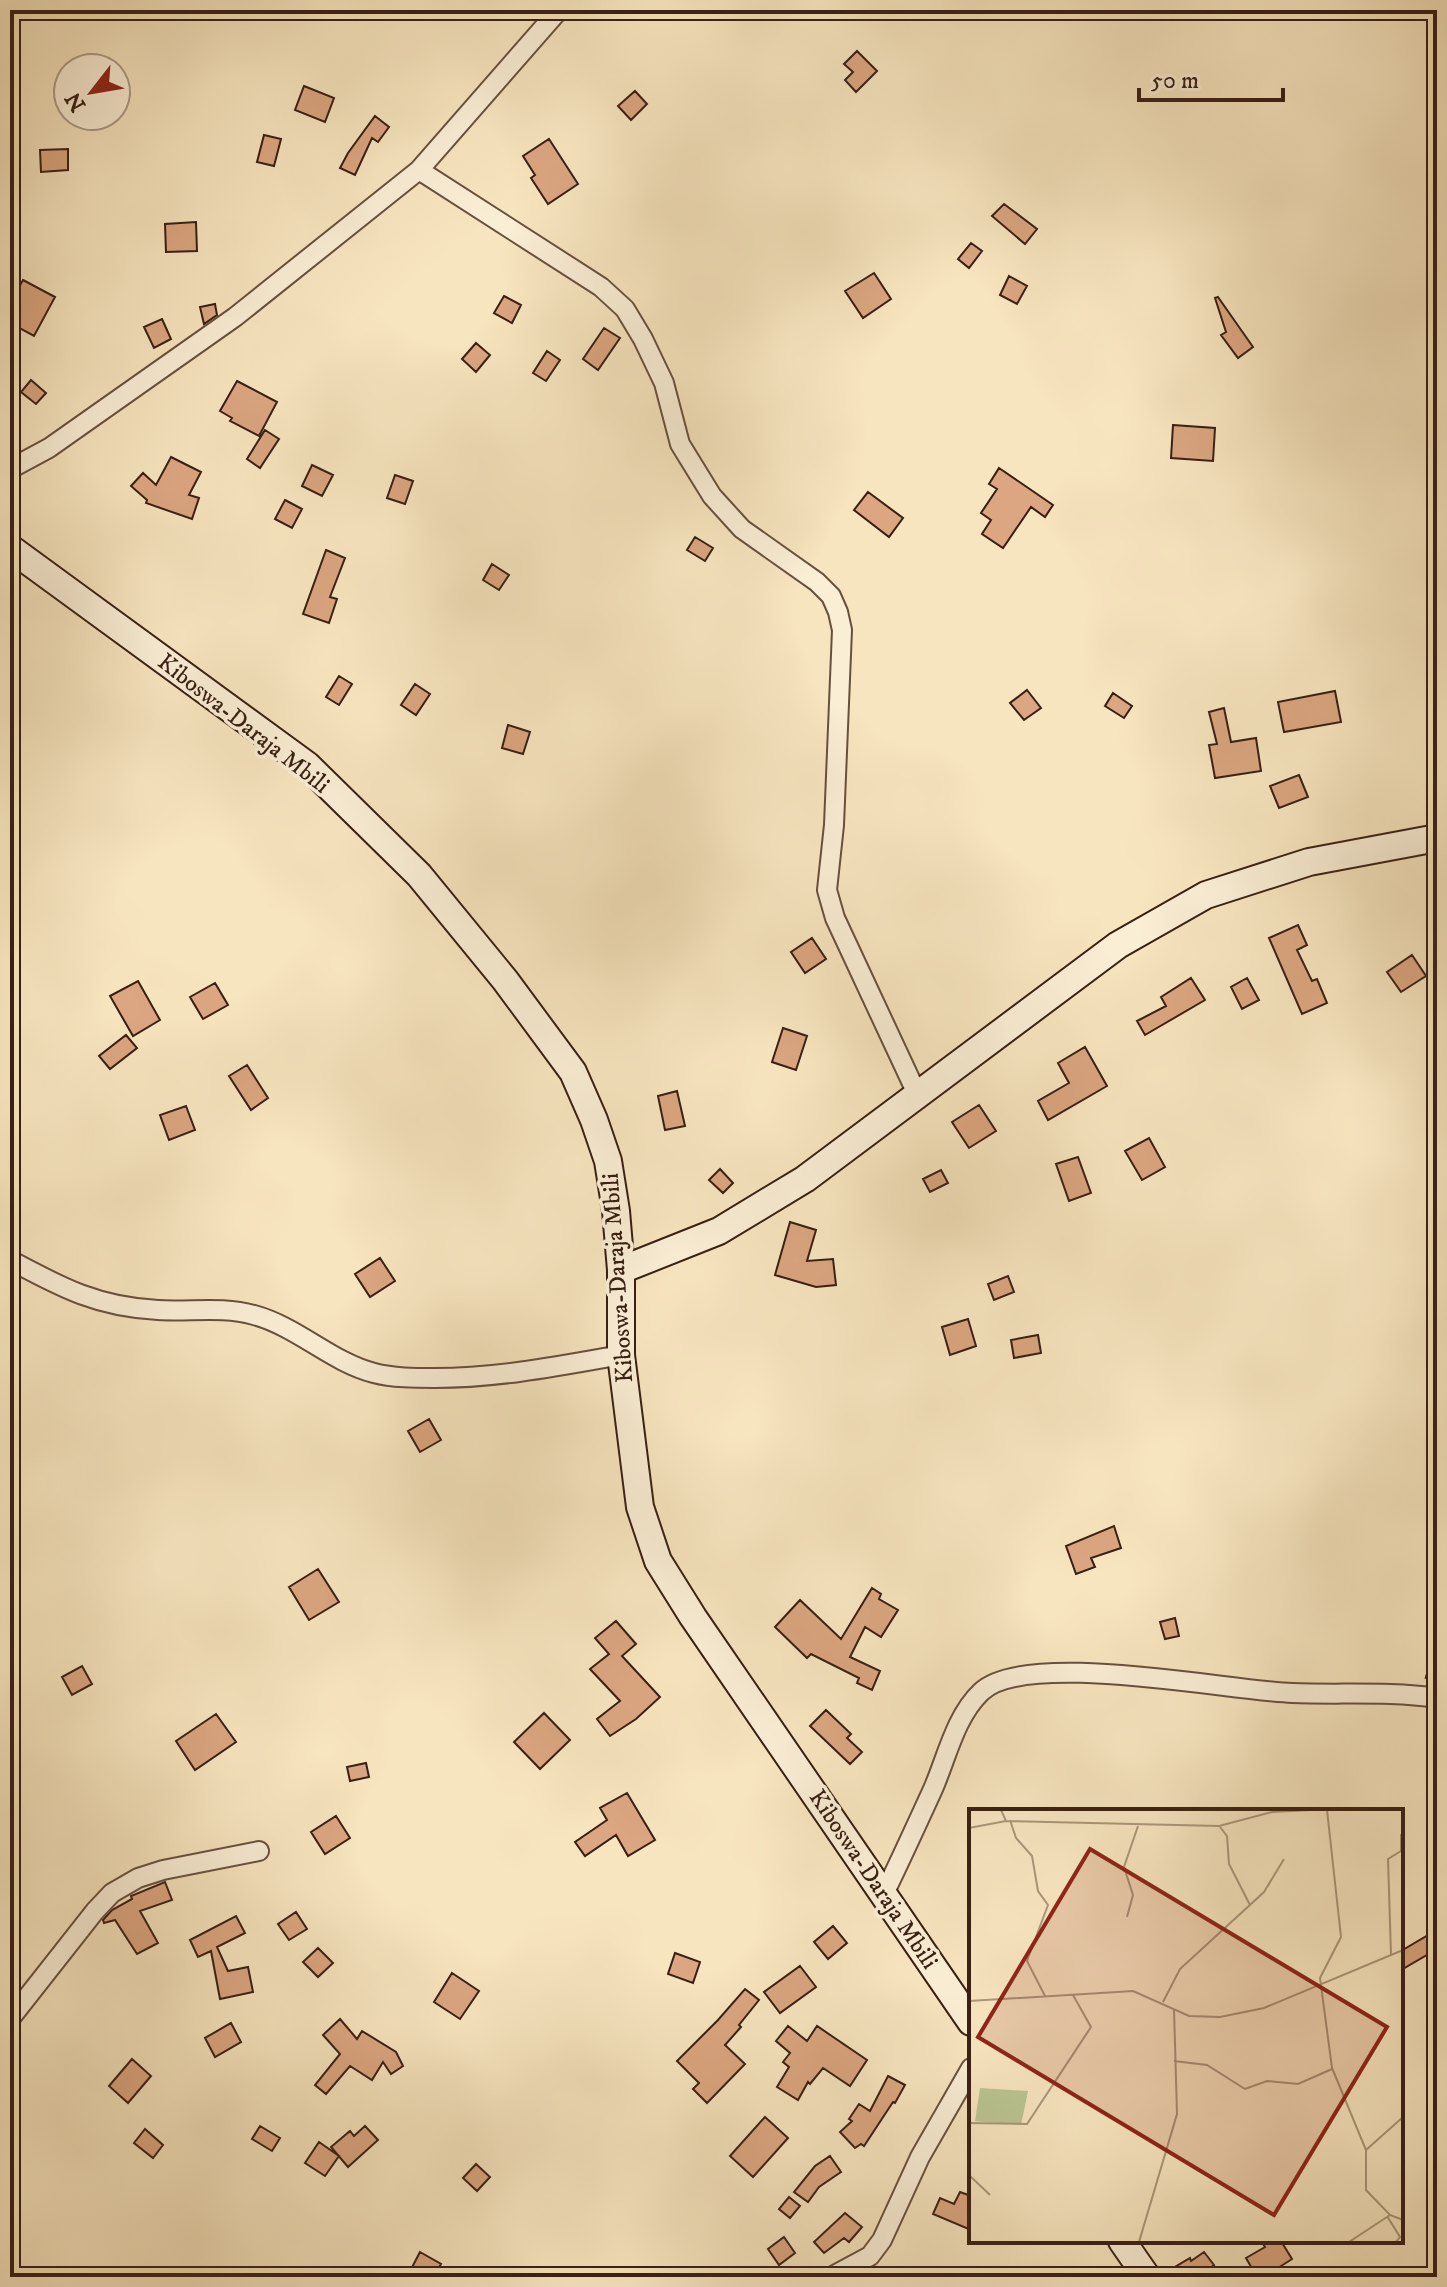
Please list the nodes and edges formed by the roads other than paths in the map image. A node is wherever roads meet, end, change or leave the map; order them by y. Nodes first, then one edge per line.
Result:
1 (559, 10) edge
2 (419, 170) junction
3 (10, 469) edge
4 (10, 548) edge
5 (1437, 838) edge
6 (918, 1096) junction
7 (10, 1260) edge
8 (621, 1270) junction
9 (621, 1355) junction
10 (1429, 1697) edge
11 (259, 1851) dead end
12 (884, 1894) junction
13 (10, 2019) edge
14 (969, 2019) edge
15 (969, 2071) edge
16 (1123, 2243) edge
17 (831, 2277) edge
18 (1147, 2277) edge

1 - 2 street
2 - 3 street
2 - 6 street
4 - 8 main road, Kiboswa-Daraja Mbili
5 - 6 main road
6 - 8 main road
7 - 9 street
8 - 9 main road, Kiboswa-Daraja Mbili
9 - 12 main road, Kiboswa-Daraja Mbili
10 - 12 street
11 - 13 street
12 - 14 main road, Kiboswa-Daraja Mbili
15 - 17 street
16 - 18 main road

